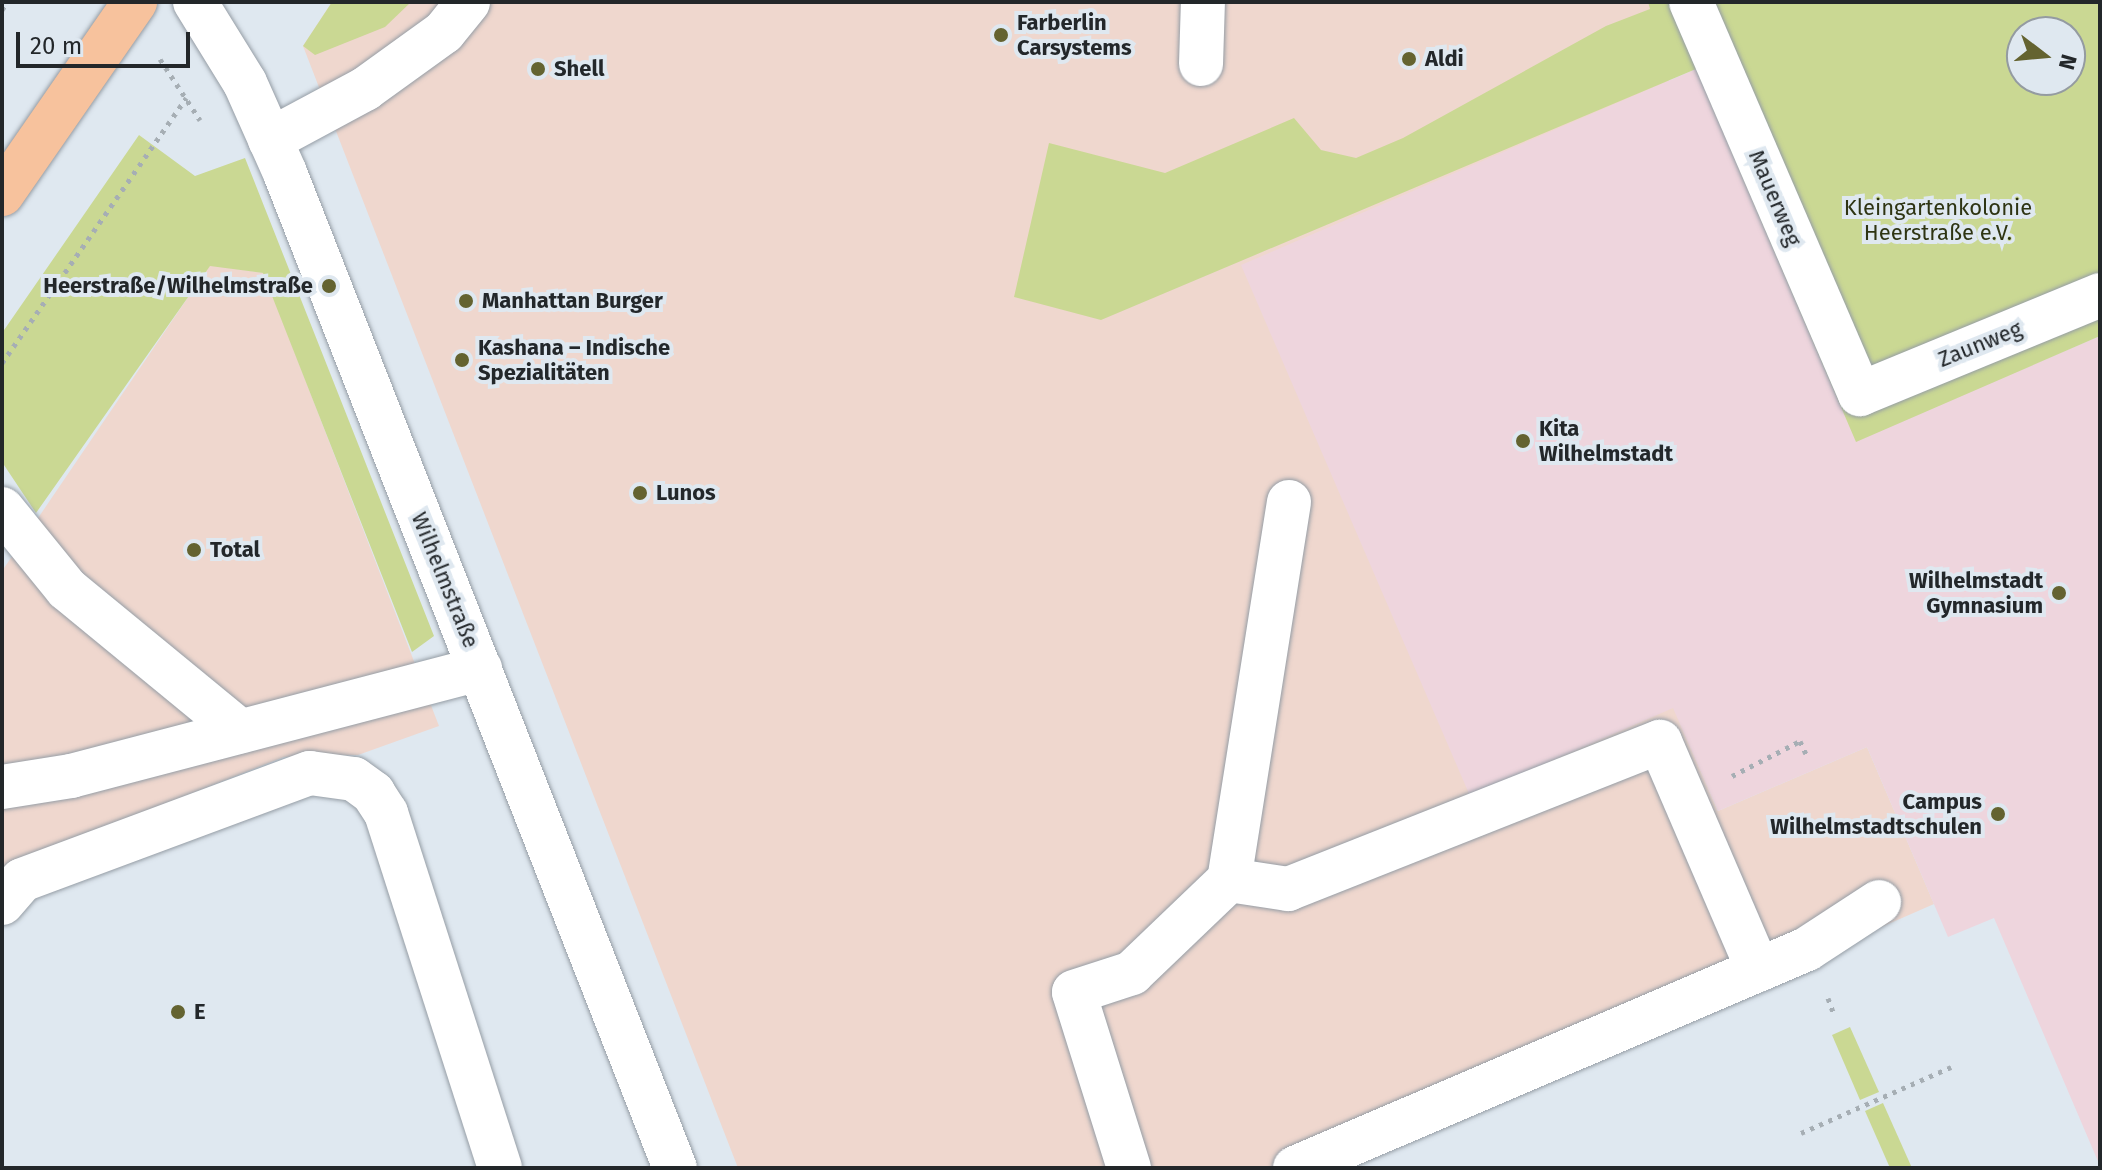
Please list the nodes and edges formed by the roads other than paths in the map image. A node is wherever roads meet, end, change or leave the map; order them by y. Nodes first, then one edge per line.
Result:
1 (195, 2) edge
2 (468, 2) edge
3 (1203, 2) edge
4 (1691, 2) edge
5 (132, 7) edge
6 (1201, 64) dead end
7 (270, 140) junction
8 (2, 194) edge
9 (2100, 295) edge
10 (1860, 394) joint
11 (1289, 502) dead end
12 (2, 509) edge
13 (480, 669) junction
14 (240, 731) junction
15 (2, 787) edge
16 (1229, 880) junction
17 (1879, 902) dead end
18 (2, 903) edge
19 (1758, 970) junction
20 (500, 1168) edge
21 (675, 1168) edge
22 (1129, 1168) edge
23 (1295, 1168) edge

1 - 7 street, Wilhelmstraße
2 - 7 street
3 - 6 street
4 - 10 street, Mauerweg
5 - 8 main road
7 - 13 street, Wilhelmstraße
9 - 10 street, Zaunweg
11 - 16 street
12 - 14 street
13 - 14 street
13 - 21 street, Wilhelmstraße
14 - 15 street
16 - 19 street
16 - 22 street
17 - 19 street
18 - 20 street
19 - 23 street

